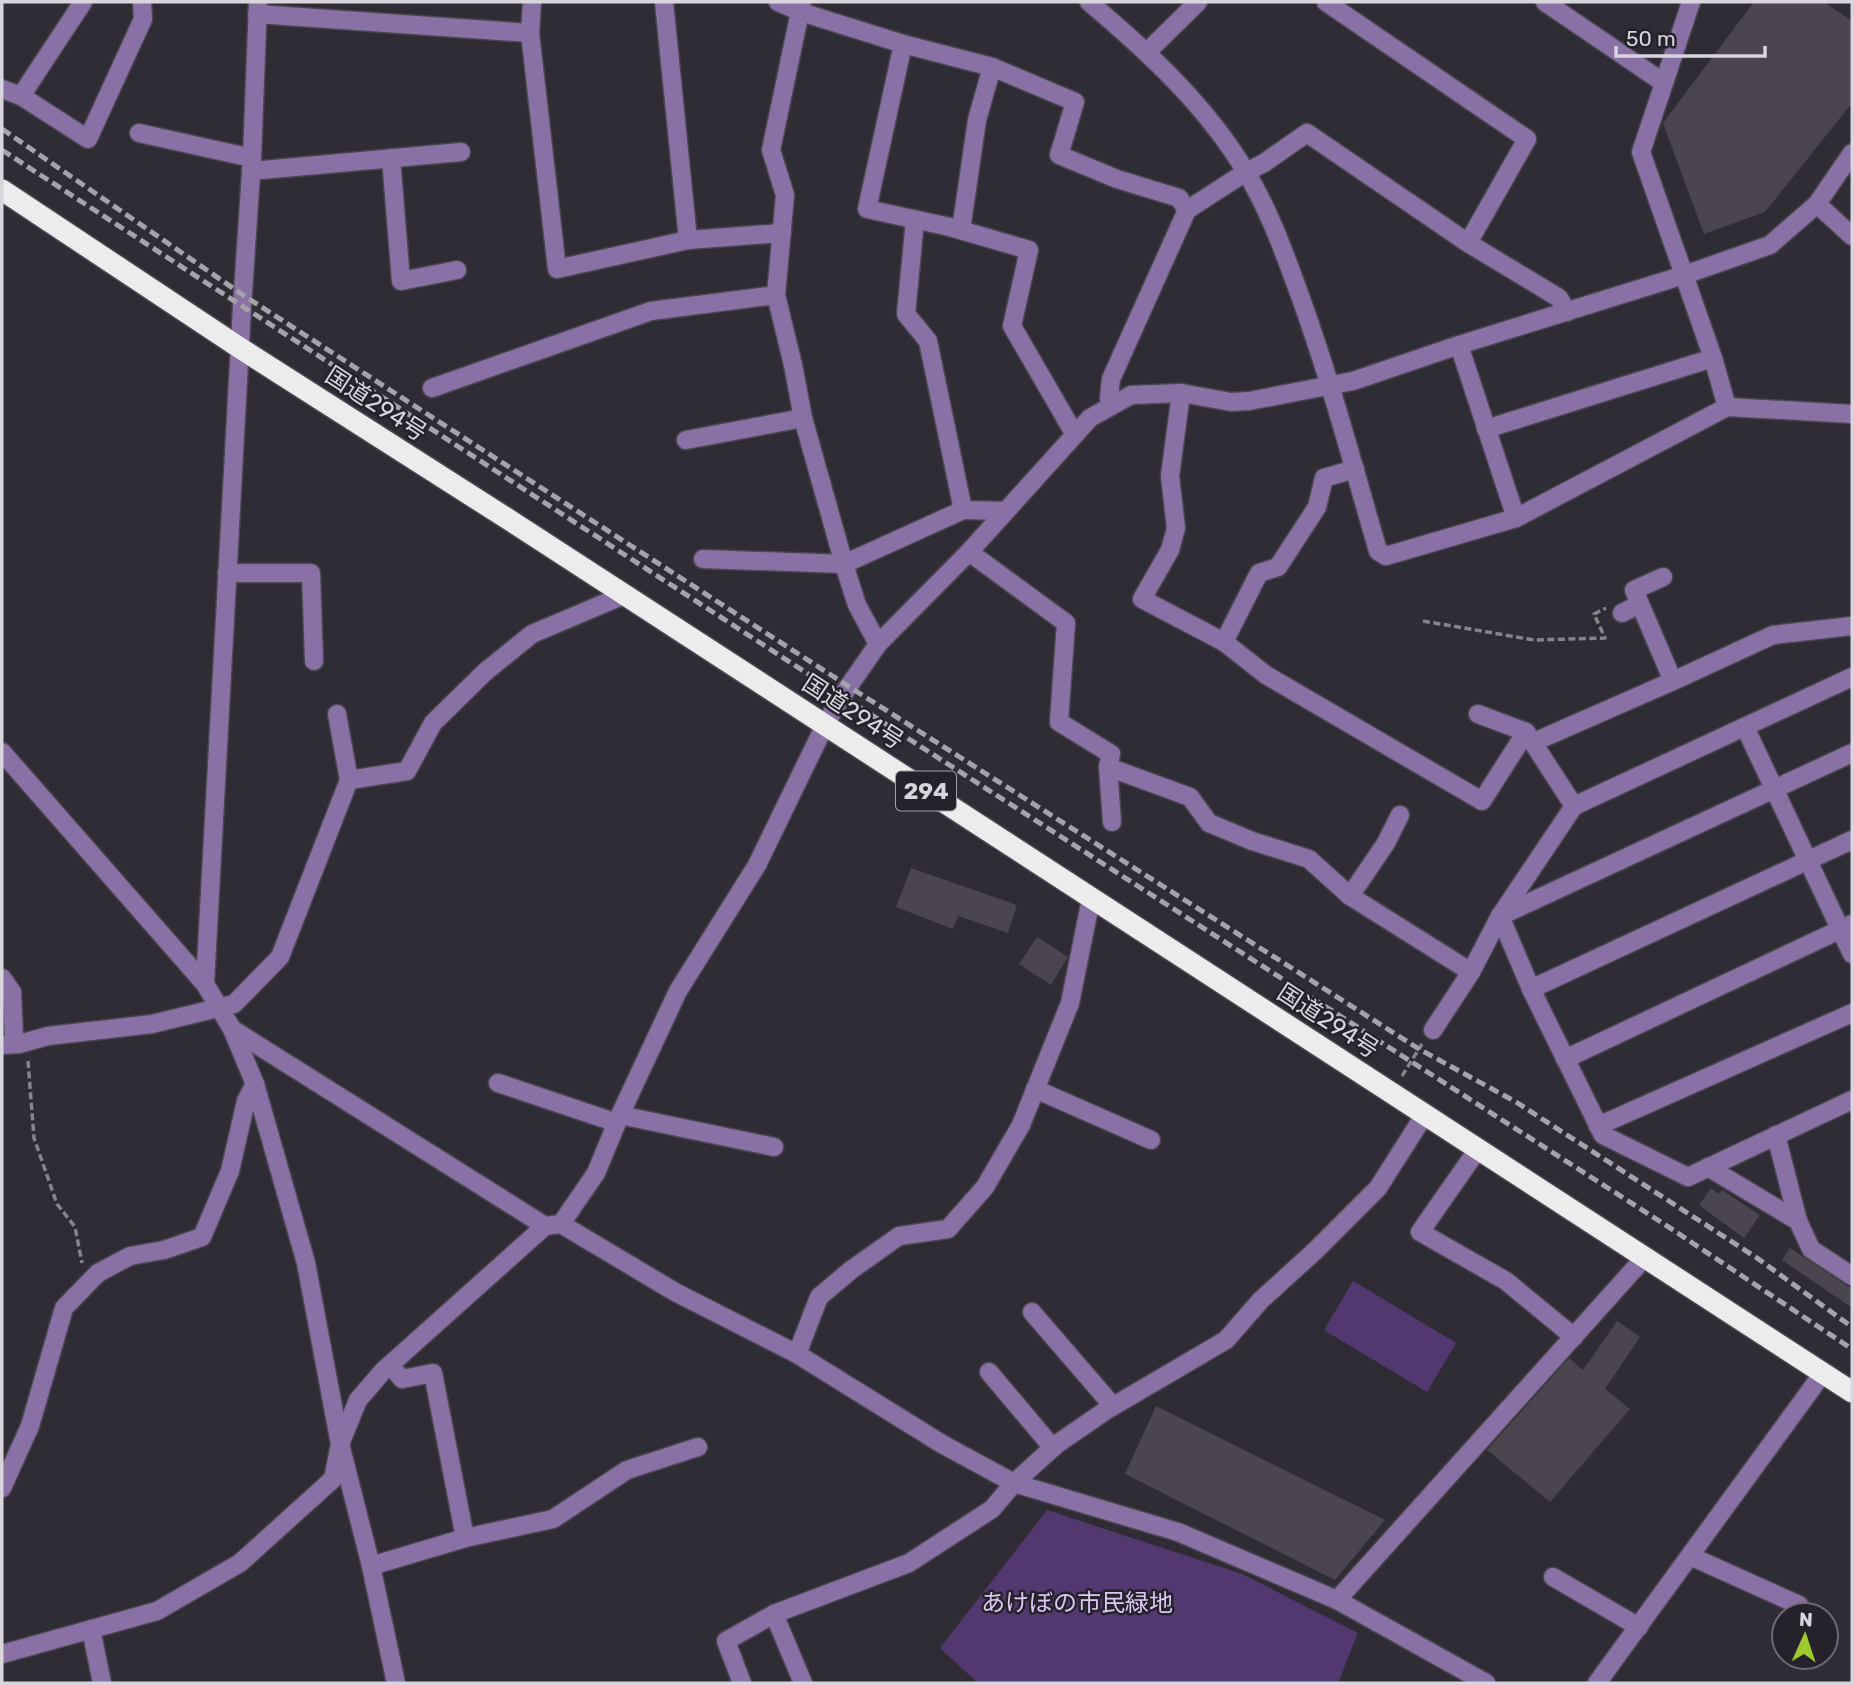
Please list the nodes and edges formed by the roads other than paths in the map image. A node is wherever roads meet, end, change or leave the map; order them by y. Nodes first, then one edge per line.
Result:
1 (142, 2) edge
2 (532, 2) edge
3 (664, 2) edge
4 (778, 2) edge
5 (1089, 2) edge
6 (1198, 2) edge
7 (1326, 2) edge
8 (1545, 2) edge
9 (1691, 2) edge
10 (80, 3) edge
11 (802, 7) edge
12 (257, 8) edge
13 (530, 33) junction
14 (902, 44) junction
15 (1148, 51) junction
16 (992, 67) junction
17 (1664, 83) junction
18 (2, 89) edge
19 (21, 96) junction
20 (139, 133) dead end
21 (461, 152) dead end
22 (1852, 153) edge
23 (391, 158) junction
24 (252, 165) junction
25 (1245, 172) junction
26 (2, 190) edge
27 (1817, 204) junction
28 (1187, 210) junction
29 (915, 220) junction
30 (961, 230) junction
31 (782, 233) junction
32 (1852, 236) edge
33 (688, 240) junction
34 (1468, 243) junction
35 (457, 270) dead end
36 (1684, 275) junction
37 (776, 295) junction
38 (1567, 312) junction
39 (1458, 345) junction
40 (240, 348) junction
41 (1713, 358) junction
42 (1331, 385) junction
43 (432, 388) dead end
44 (1181, 393) junction
45 (1112, 405) junction
46 (1727, 407) junction
47 (1852, 414) edge
48 (803, 418) junction
49 (1486, 429) junction
50 (1074, 433) junction
51 (686, 440) dead end
52 (1354, 469) junction
53 (963, 510) junction
54 (1004, 511) junction
55 (1516, 518) junction
56 (969, 551) junction
57 (704, 559) dead end
58 (844, 564) junction
59 (227, 573) junction
60 (1663, 577) dead end
61 (624, 595) junction
62 (1640, 604) junction
63 (1619, 608) road end
64 (1852, 626) edge
65 (1224, 642) junction
66 (878, 644) junction
67 (314, 661) dead end
68 (1852, 677) edge
69 (1673, 681) junction
70 (1478, 713) dead end
71 (337, 714) dead end
72 (825, 725) junction
73 (1745, 727) junction
74 (1530, 737) junction
75 (2, 752) edge
76 (1852, 753) edge
77 (1108, 767) junction
78 (349, 780) junction
79 (1776, 790) junction
80 (1574, 806) junction
81 (1400, 816) dead end
82 (1112, 822) dead end
83 (1852, 840) edge
84 (1807, 860) junction
85 (1350, 896) junction
86 (1091, 899) junction
87 (1500, 916) junction
88 (1847, 927) edge
89 (1852, 954) edge
90 (1471, 972) junction
91 (2, 978) edge
92 (205, 984) junction
93 (1531, 989) junction
94 (218, 1008) junction
95 (1852, 1013) edge
96 (232, 1029) junction
97 (1433, 1030) road end
98 (10, 1044) edge
99 (1565, 1059) junction
100 (498, 1083) dead end
101 (255, 1084) junction
102 (1035, 1089) junction
103 (1852, 1100) edge
104 (1425, 1114) junction
105 (618, 1119) junction
106 (1598, 1126) junction
107 (1776, 1135) junction
108 (1151, 1140) dead end
109 (774, 1147) dead end
110 (1478, 1149) junction
111 (1708, 1167) junction
112 (1798, 1221) junction
113 (553, 1225) junction
114 (1645, 1258) junction
115 (1852, 1276) edge
116 (1032, 1312) dead end
117 (1574, 1337) junction
118 (797, 1354) junction
119 (390, 1365) junction
120 (989, 1372) dead end
121 (1823, 1373) junction
122 (1852, 1392) edge
123 (1113, 1406) junction
124 (340, 1444) junction
125 (698, 1447) dead end
126 (1053, 1448) junction
127 (1014, 1483) junction
128 (2, 1488) edge
129 (466, 1538) junction
130 (1690, 1556) junction
131 (371, 1566) junction
132 (1553, 1577) dead end
133 (1337, 1600) junction
134 (1790, 1601) edge
135 (774, 1614) junction
136 (1639, 1627) junction
137 (91, 1629) junction
138 (2, 1654) edge
139 (102, 1683) edge
140 (396, 1683) edge
141 (742, 1683) edge
142 (803, 1683) edge
143 (1486, 1683) edge
144 (1598, 1683) edge

1 - 19 street
2 - 13 street
3 - 33 street
4 - 11 street
5 - 15 street
6 - 15 street
7 - 34 street
8 - 17 street
9 - 17 street
10 - 19 street
11 - 14 street
11 - 31 street
12 - 13 street
12 - 24 street
13 - 33 street
14 - 16 street
14 - 29 street
15 - 25 street
16 - 28 street
16 - 30 street
17 - 36 street
18 - 19 street
20 - 24 street
21 - 23 street
22 - 27 street
23 - 24 street
23 - 35 street
24 - 40 street
25 - 28 street
25 - 34 street
25 - 42 street
26 - 40 highway, 国道294号 / 294
27 - 32 street
27 - 36 street
28 - 45 street
29 - 30 street
29 - 53 street
30 - 50 street
31 - 33 street
31 - 37 street
34 - 38 street
36 - 38 street
36 - 41 street
37 - 43 street
37 - 48 street
38 - 39 street
39 - 42 street
39 - 49 street
40 - 59 street
40 - 61 highway, 国道294号 / 294
41 - 46 street
41 - 49 street
42 - 44 street
42 - 52 street
44 - 45 street
44 - 65 street
45 - 50 street
46 - 47 street
46 - 55 street
48 - 51 street
48 - 58 street
49 - 55 street
50 - 54 street
52 - 55 street
52 - 65 street
53 - 54 street
53 - 58 street
54 - 56 street
56 - 66 street
56 - 77 street
57 - 58 street
58 - 66 street
59 - 67 street
59 - 92 street
60 - 62 street
61 - 72 highway, 国道294号 / 294
61 - 78 street
62 - 63 street
62 - 69 street
64 - 69 street
65 - 74 street
66 - 72 street
68 - 73 street
69 - 74 street
70 - 74 street
71 - 78 street
72 - 86 highway, 国道294号 / 294
72 - 105 street
73 - 79 street
73 - 80 street
74 - 80 street
75 - 92 street
76 - 79 street
77 - 82 street
77 - 85 street
78 - 94 street
79 - 84 street
79 - 87 street
80 - 87 street
81 - 85 street
83 - 84 street
84 - 88 street
84 - 93 street
85 - 90 street
86 - 102 street
86 - 104 highway, 国道294号 / 294
87 - 90 street
87 - 93 street
88 - 89 street
88 - 99 street
90 - 97 street
91 - 98 street
92 - 94 street
93 - 99 street
94 - 96 street
94 - 98 street
95 - 106 street
96 - 101 street
96 - 113 street
99 - 106 street
100 - 105 street
101 - 124 street
101 - 128 street
102 - 108 street
102 - 118 street
103 - 107 street
104 - 110 highway, 国道294号 / 294
104 - 123 street
105 - 109 street
105 - 113 street
106 - 111 street
107 - 111 street
107 - 112 street
110 - 114 highway, 国道294号 / 294
110 - 117 street
111 - 112 street
112 - 115 street
113 - 118 street
113 - 119 street
114 - 117 street
114 - 121 highway, 国道294号 / 294
116 - 123 street
117 - 133 street
118 - 127 street
119 - 124 street
119 - 129 street
120 - 126 street
121 - 122 highway, 国道294号 / 294
121 - 130 street
123 - 126 street
124 - 131 street
124 - 137 street
125 - 129 street
126 - 127 street
127 - 133 street
127 - 135 street
129 - 131 street
130 - 134 street
130 - 136 street
131 - 140 street
132 - 136 street
133 - 143 street
135 - 141 street
135 - 142 street
136 - 144 street
137 - 138 street
137 - 139 street

